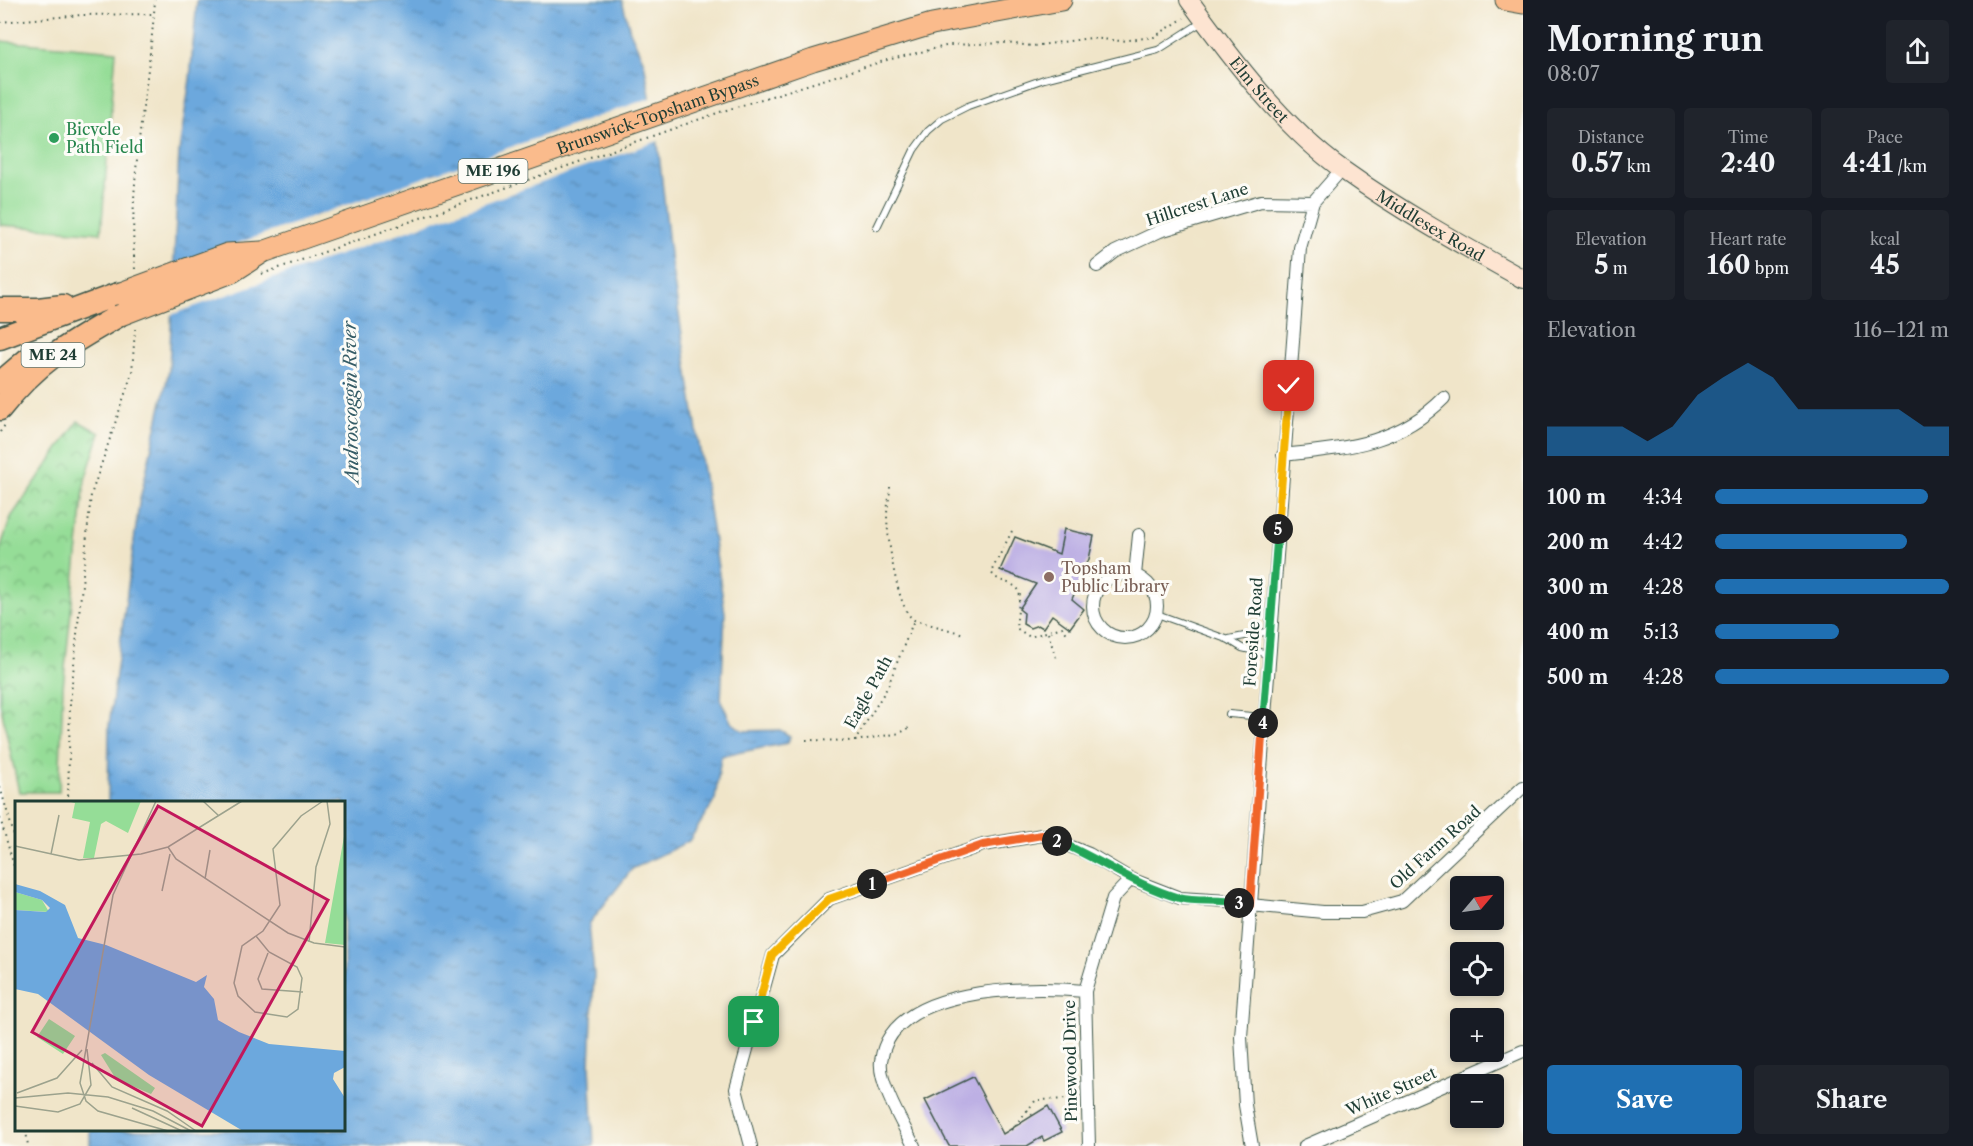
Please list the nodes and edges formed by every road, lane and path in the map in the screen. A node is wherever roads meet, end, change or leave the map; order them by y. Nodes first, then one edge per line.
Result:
1 (155, 0) edge
2 (1061, 0) edge
3 (1506, 0) edge
4 (1523, 3) edge
5 (1196, 10) edge
6 (154, 14) junction
7 (0, 22) edge
8 (1342, 169) junction
9 (1313, 202) junction
10 (877, 227) dead end
11 (1098, 266) dead end
12 (135, 270) dead end
13 (256, 276) dead end
14 (1523, 279) edge
15 (0, 309) edge
16 (123, 313) junction
17 (0, 338) edge
18 (0, 383) edge
19 (1444, 399) dead end
20 (0, 409) edge
21 (1283, 455) junction
22 (890, 487) dead end
23 (1012, 531) dead end
24 (1139, 535) dead end
25 (1135, 575) junction
26 (1157, 614) junction
27 (914, 620) junction
28 (1270, 631) junction
29 (1048, 633) junction
30 (964, 634) dead end
31 (1069, 636) dead end
32 (1229, 640) junction
33 (1268, 654) junction
34 (1056, 658) dead end
35 (1229, 714) dead end
36 (1263, 717) junction
37 (909, 728) dead end
38 (806, 740) dead end
39 (855, 741) junction
40 (0, 787) edge
41 (1523, 788) edge
42 (68, 801) edge
43 (0, 818) edge
44 (15, 839) edge
45 (15, 870) edge
46 (1131, 879) junction
47 (1250, 905) junction
48 (1085, 991) junction
49 (1523, 1051) edge
50 (1089, 1091) junction
51 (1027, 1110) junction
52 (1032, 1115) dead end
53 (1011, 1130) dead end
54 (26, 1131) edge
55 (28, 1146) edge
56 (751, 1146) edge
57 (914, 1146) edge
58 (1089, 1146) edge
59 (1252, 1146) edge
60 (1305, 1146) edge

1 - 6 path
2 - 16 highway, Brunswick-Topsham Bypass / ME 196, bridge
3 - 4 highway
5 - 8 main road, Elm Street
5 - 10 lane
5 - 13 path, bridge
6 - 7 path
6 - 12 path
8 - 9 street, Foreside Road
8 - 14 main road, Middlesex Road
9 - 11 street, Hillcrest Lane
9 - 21 street, Foreside Road
15 - 16 highway
16 - 17 highway, ME 24
16 - 18 highway
16 - 20 highway, ME 24
16 - 42 path
19 - 21 street
21 - 28 street, Foreside Road
22 - 27 path
23 - 29 path
24 - 25 street
25 - 26 street
25 - 26 street
26 - 32 lane
27 - 30 path
27 - 39 path, Eagle Path
28 - 32 lane
28 - 33 street, Foreside Road
29 - 31 path
29 - 34 path
32 - 33 lane
33 - 36 street, Foreside Road
35 - 36 lane
36 - 47 street, Foreside Road
37 - 39 path, Eagle Path
38 - 39 path, Eagle Path
40 - 44 path
41 - 47 street, Old Farm Road
43 - 45 path
46 - 47 street
46 - 48 street, Pinewood Drive
46 - 56 street
47 - 59 street, Foreside Road
48 - 50 street, Pinewood Drive
48 - 57 street
49 - 60 street, White Street
50 - 51 path
50 - 58 street, Pinewood Drive
51 - 52 path
51 - 53 path
54 - 55 path

